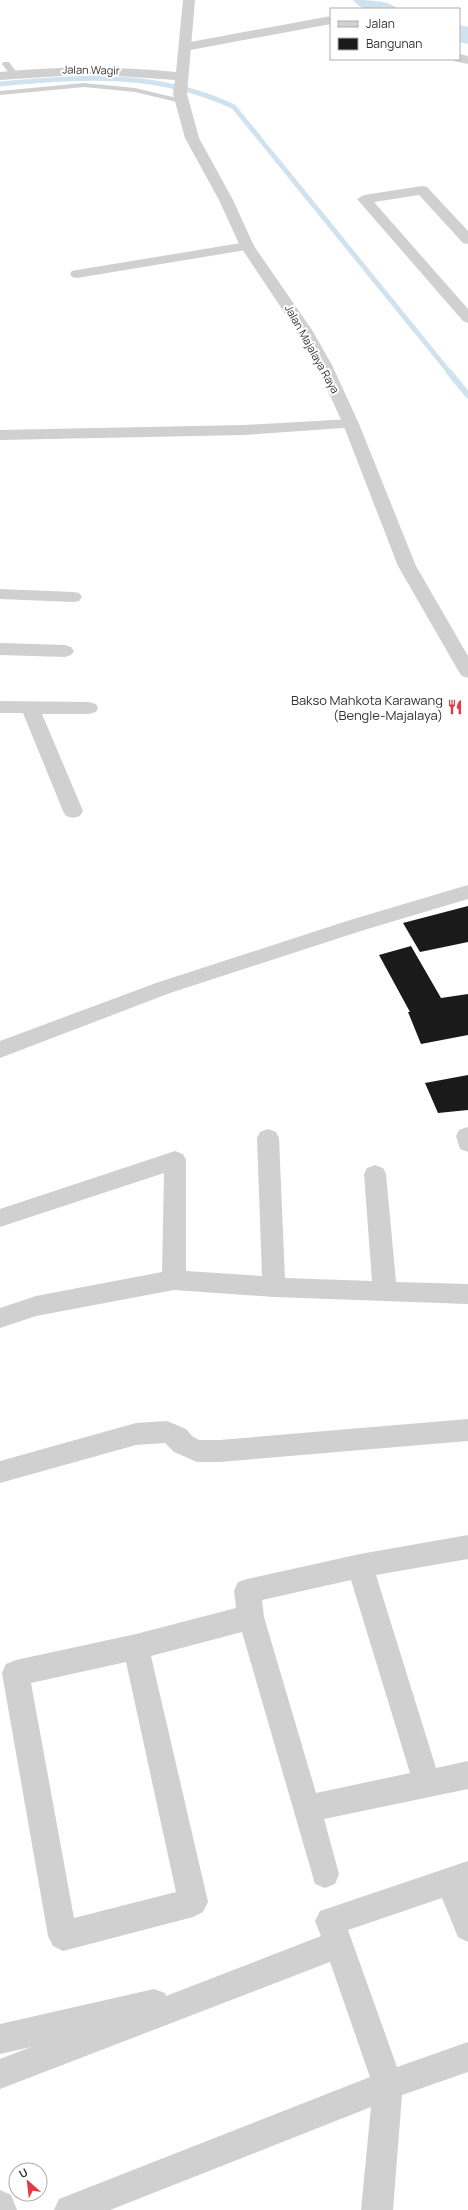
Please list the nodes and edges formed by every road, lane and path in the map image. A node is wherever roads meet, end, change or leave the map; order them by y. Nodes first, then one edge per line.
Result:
1 (189, 0) edge
2 (330, 20) edge
3 (185, 47) junction
4 (7, 71) edge
5 (181, 88) junction
6 (0, 94) edge
7 (468, 240) edge
8 (247, 246) junction
9 (77, 274) dead end
10 (468, 318) edge
11 (351, 424) junction
12 (0, 435) edge
13 (0, 594) edge
14 (73, 597) dead end
15 (0, 649) edge
16 (65, 651) dead end
17 (468, 672) edge
18 (0, 708) edge
19 (30, 708) junction
20 (89, 708) dead end
21 (73, 811) dead end
22 (468, 892) edge
23 (0, 1050) edge
24 (268, 1138) dead end
25 (375, 1174) dead end
26 (0, 1218) edge
27 (174, 1280) junction
28 (274, 1286) junction
29 (385, 1290) junction
30 (468, 1294) edge
31 (0, 1318) edge
32 (468, 1430) edge
33 (0, 1472) edge
34 (468, 1548) edge
35 (360, 1566) junction
36 (251, 1617) junction
37 (136, 1647) junction
38 (468, 1775) edge
39 (427, 1784) junction
40 (307, 1809) junction
41 (325, 1874) dead end
42 (459, 1878) edge
43 (468, 1928) edge
44 (338, 1944) junction
45 (233, 1986) junction
46 (0, 2038) edge
47 (468, 2057) edge
48 (0, 2074) edge
49 (388, 2085) junction
50 (0, 2206) edge
51 (1, 2210) edge
52 (70, 2210) edge
53 (377, 2210) edge

1 - 3 street, Jalan Majalaya Raya
2 - 3 street
3 - 5 street, Jalan Majalaya Raya
4 - 5 street, Jalan Wagir
5 - 6 lane
5 - 8 street, Jalan Majalaya Raya
7 - 10 street
8 - 9 street
8 - 11 street, Jalan Majalaya Raya
11 - 12 street
11 - 17 street, Jalan Majalaya Raya
13 - 14 street
15 - 16 street
18 - 19 street
19 - 20 street
19 - 21 street
22 - 23 street
24 - 28 street
25 - 29 street
26 - 27 street
27 - 28 street
27 - 31 street
28 - 29 street
29 - 30 street
32 - 33 street
34 - 35 street
35 - 36 street
35 - 39 street
36 - 37 street
36 - 40 street
37 - 37 street
38 - 39 street
39 - 40 street
40 - 41 street
42 - 43 street
42 - 44 street
44 - 45 street
44 - 49 street
45 - 46 street
45 - 48 street
47 - 49 street
49 - 52 street
49 - 53 street
50 - 51 street

